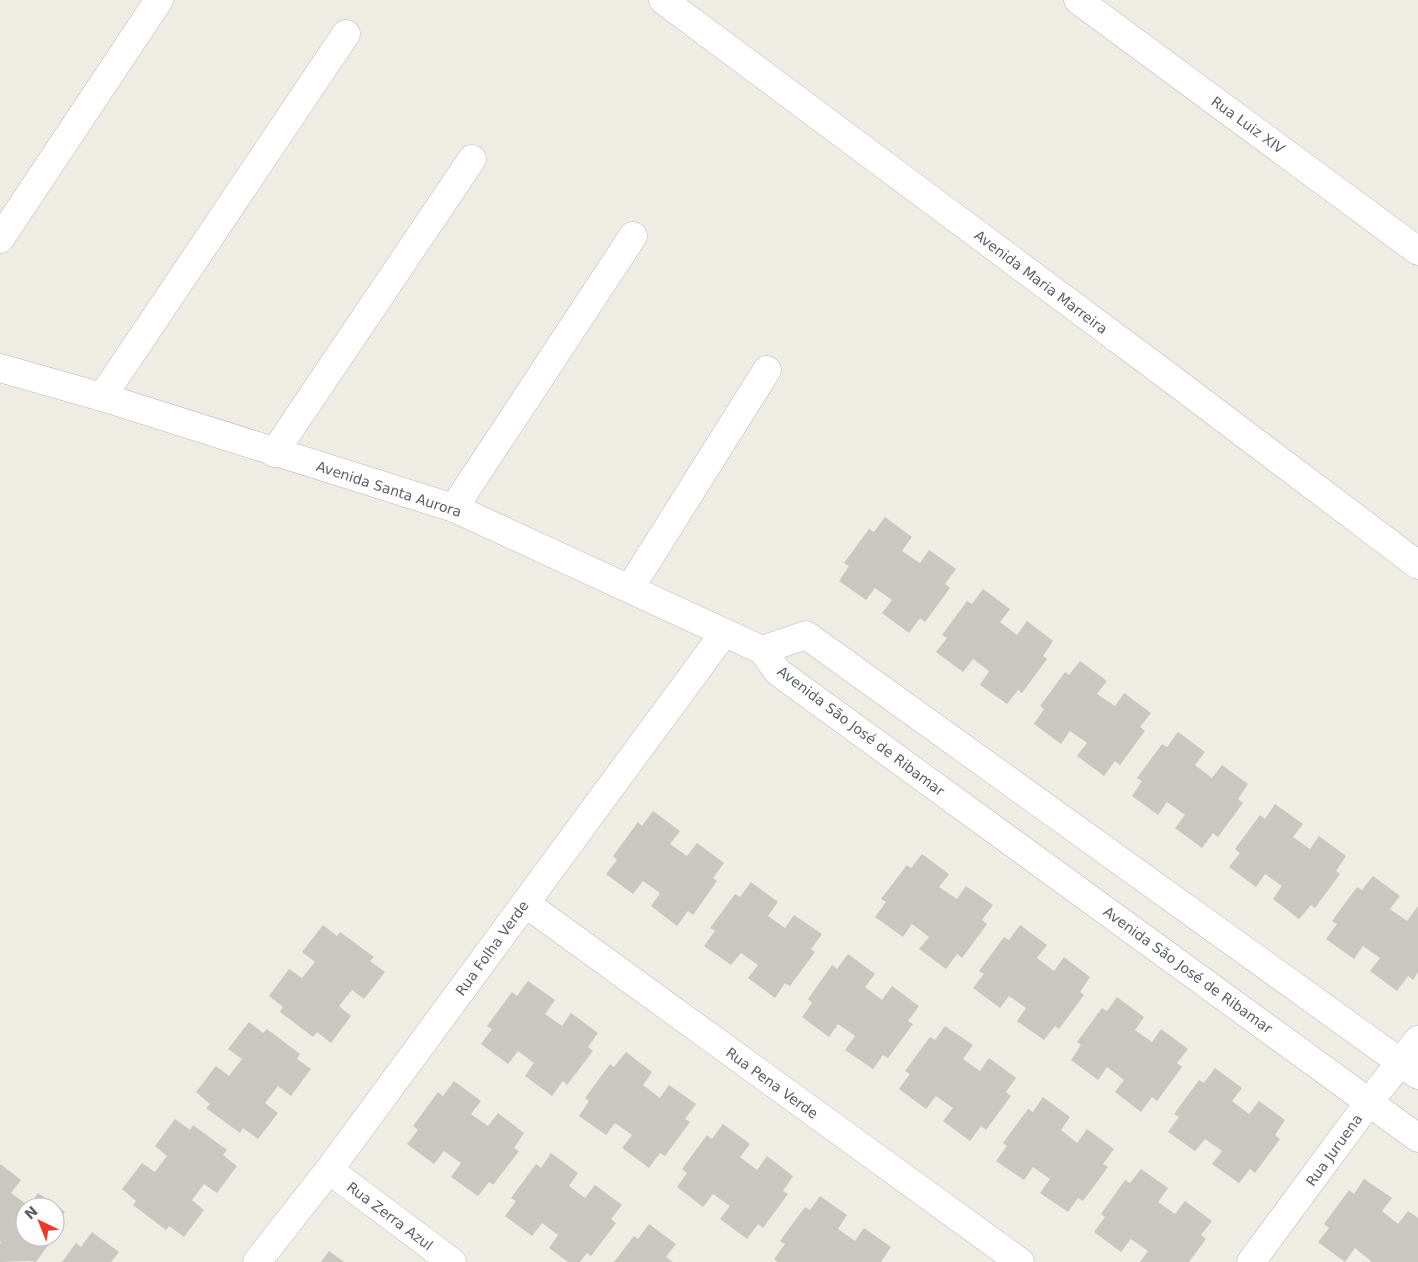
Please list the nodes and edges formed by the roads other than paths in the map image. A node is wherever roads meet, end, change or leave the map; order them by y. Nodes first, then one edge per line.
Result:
1 (159, 0) edge
2 (663, 0) edge
3 (1078, 0) edge
4 (346, 34) dead end
5 (472, 159) dead end
6 (633, 236) dead end
7 (0, 239) edge
8 (1418, 251) edge
9 (0, 368) edge
10 (767, 370) dead end
11 (102, 397) junction
12 (274, 453) junction
13 (454, 508) junction
14 (1418, 565) edge
15 (630, 588) junction
16 (724, 633) junction
17 (762, 650) junction
18 (525, 903) junction
19 (1418, 1040) edge
20 (1410, 1068) edge
21 (1369, 1102) junction
22 (1418, 1138) edge
23 (329, 1170) junction
24 (257, 1262) edge
25 (452, 1262) edge
26 (1020, 1262) edge
27 (1251, 1262) edge

1 - 7 street
2 - 14 street, Avenida Maria Marreira
3 - 8 street, Rua Luiz XIV
4 - 11 street
5 - 12 street
6 - 13 street
9 - 11 street, Avenida Santa Aurora
10 - 15 street
11 - 12 street, Avenida Santa Aurora
12 - 13 street, Avenida Santa Aurora
13 - 15 street, Avenida Santa Aurora
15 - 16 street, Avenida Santa Aurora
16 - 17 street, Avenida Santa Aurora
16 - 18 street, Rua Folha Verde
17 - 20 street, Avenida São José de Ribamar
17 - 21 street, Avenida São José de Ribamar
18 - 23 street, Rua Folha Verde
18 - 26 street, Rua Pena Verde
19 - 20 street, Rua Juruena
20 - 21 street, Rua Juruena
21 - 22 street, Avenida São José de Ribamar
21 - 27 street, Rua Juruena
23 - 24 street, Rua Folha Verde
23 - 25 street, Rua Zerra Azul

